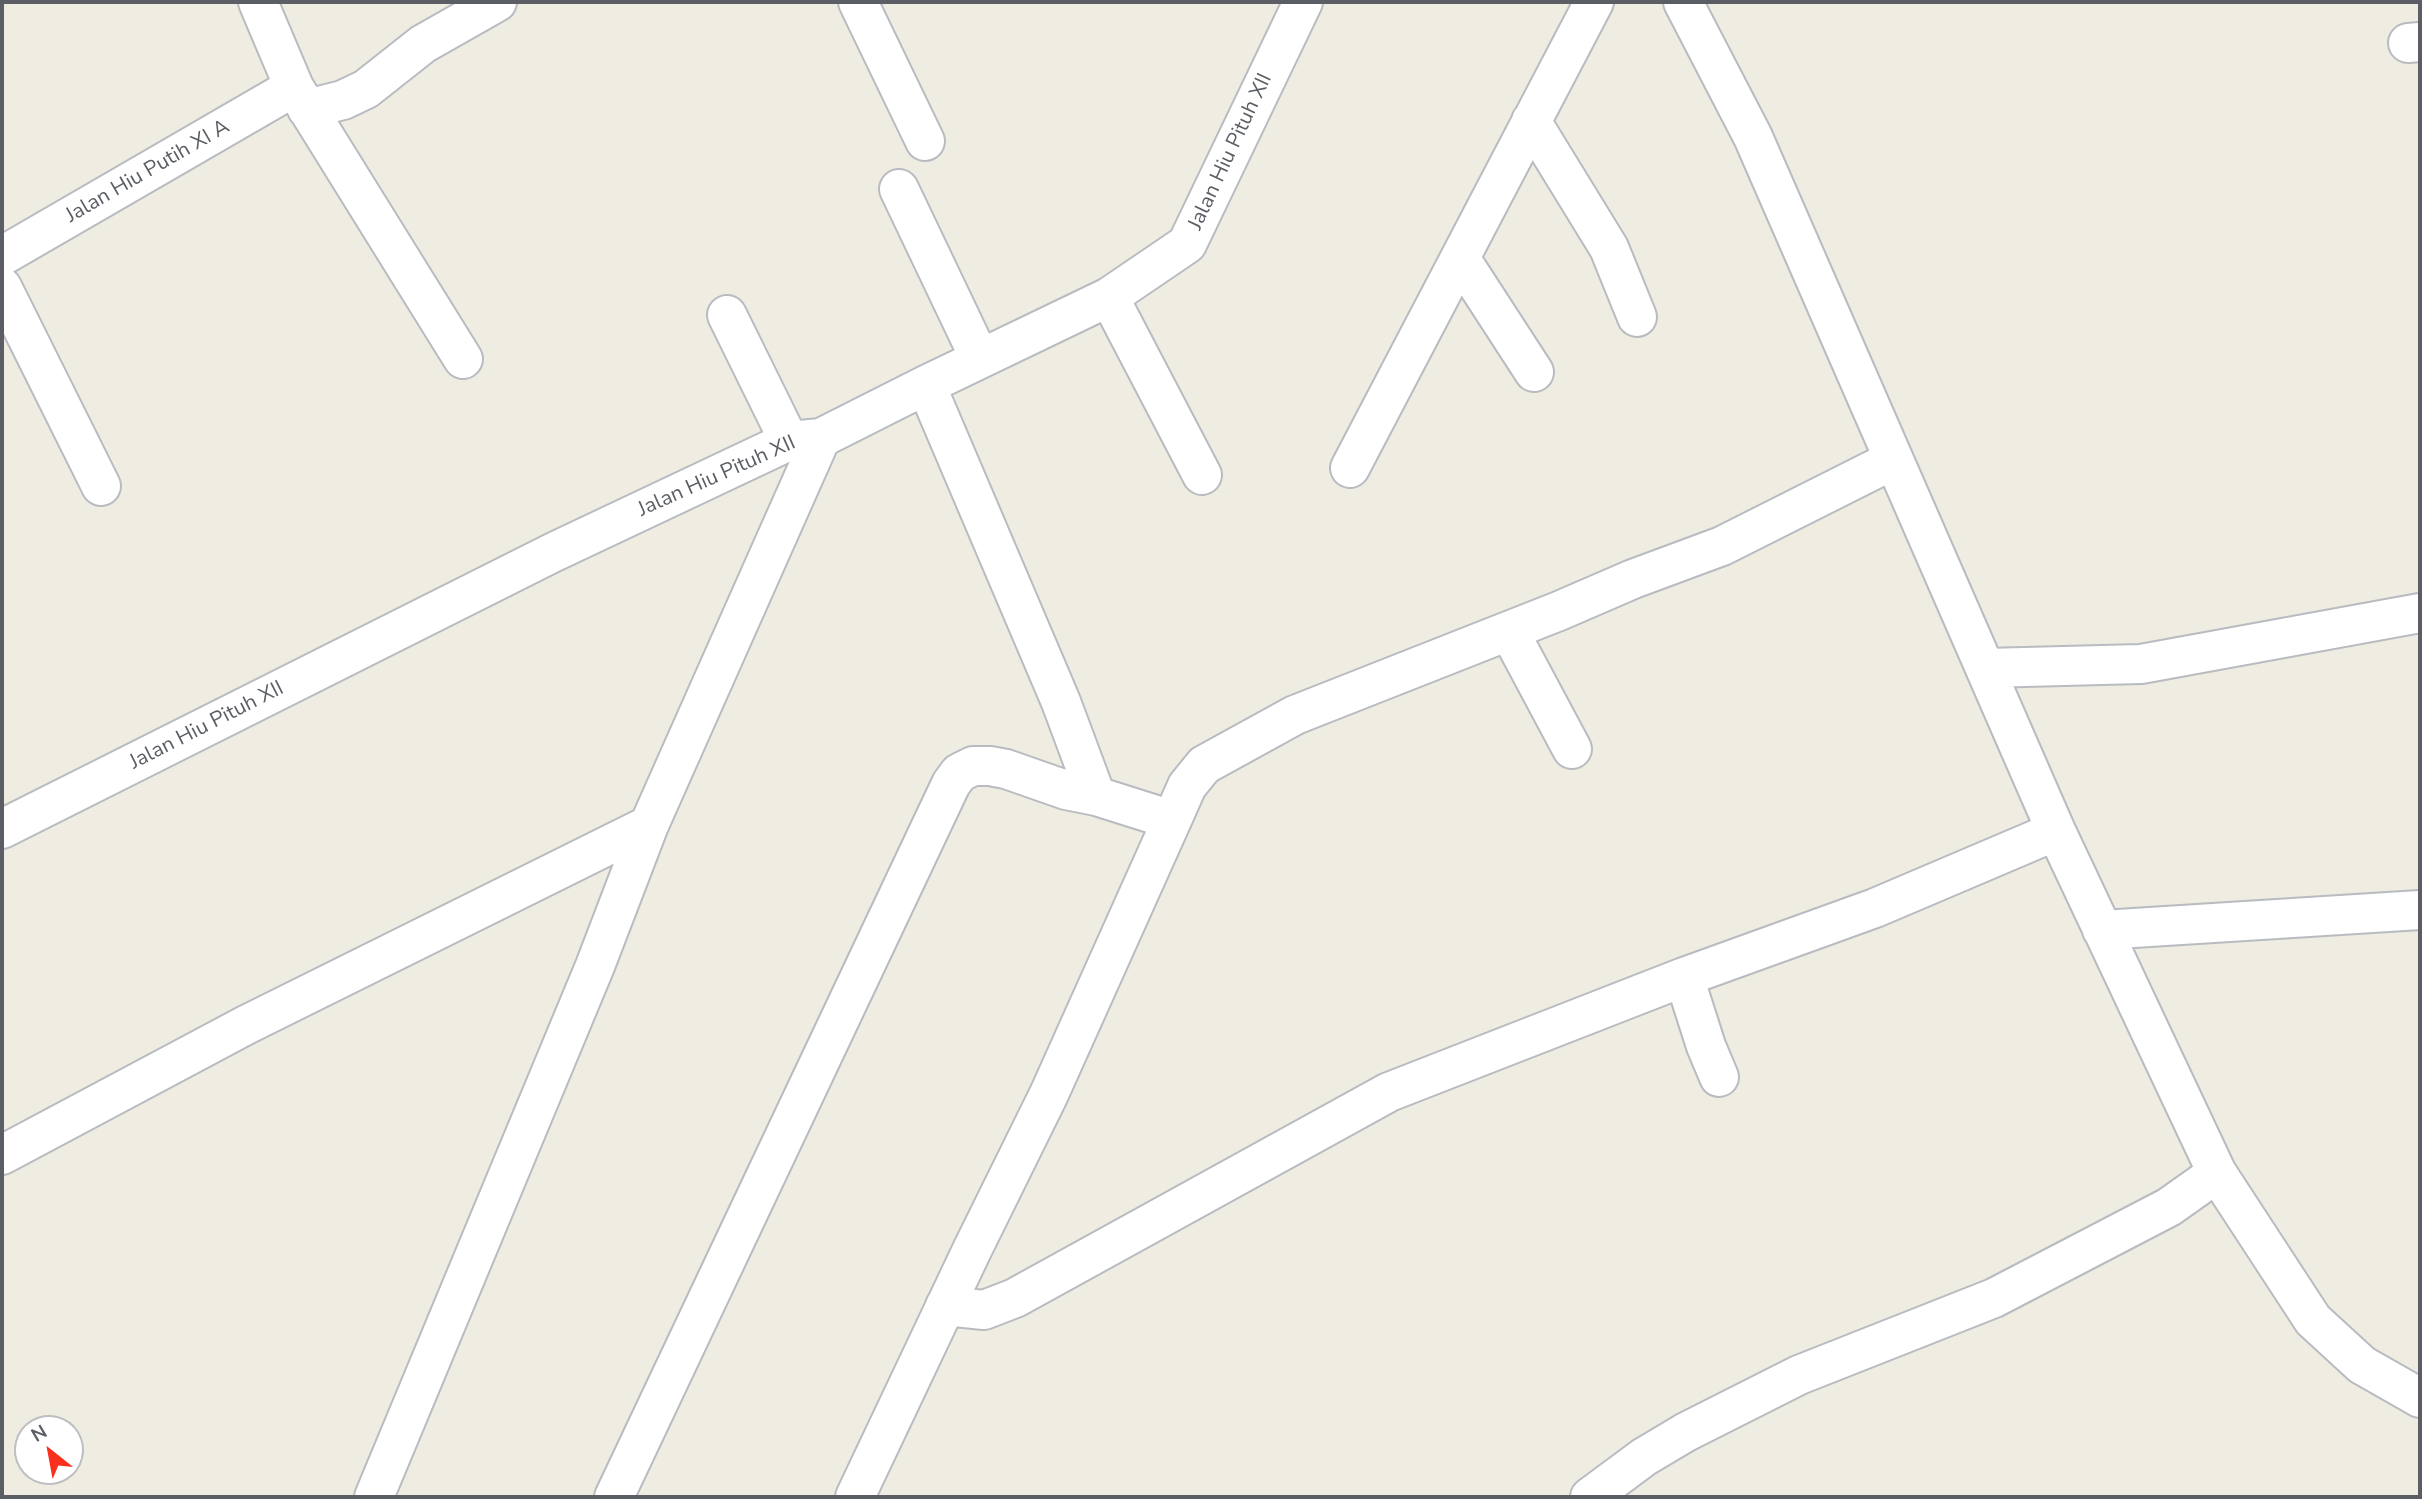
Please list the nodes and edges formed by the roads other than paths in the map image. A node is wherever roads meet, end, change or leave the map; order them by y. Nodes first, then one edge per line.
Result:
1 (258, 2) edge
2 (497, 2) edge
3 (858, 2) edge
4 (1303, 2) edge
5 (1594, 2) edge
6 (1683, 2) edge
7 (300, 98) junction
8 (1531, 121) junction
9 (925, 141) dead end
10 (899, 189) dead end
11 (2, 256) edge
12 (1460, 258) junction
13 (2, 287) edge
14 (1109, 297) junction
15 (727, 314) dead end
16 (1637, 317) dead end
17 (463, 359) dead end
18 (980, 359) junction
19 (1534, 372) dead end
20 (926, 385) junction
21 (805, 440) junction
22 (1893, 460) junction
23 (1350, 468) dead end
24 (1202, 475) dead end
25 (100, 486) dead end
26 (2420, 613) edge
27 (1509, 631) junction
28 (1986, 668) junction
29 (1572, 749) dead end
30 (1096, 796) junction
31 (1172, 820) junction
32 (649, 825) junction
33 (2, 828) edge
34 (2056, 831) junction
35 (2420, 910) edge
36 (2102, 930) junction
37 (1684, 977) junction
38 (1719, 1077) dead end
39 (2, 1155) edge
40 (2217, 1173) junction
41 (945, 1306) junction
42 (2420, 1398) edge
43 (374, 1497) edge
44 (614, 1497) edge
45 (855, 1497) edge
46 (1590, 1497) edge

1 - 7 street
2 - 7 street, Jalan Hiu Putih XI A
3 - 9 street
4 - 14 street, Jalan Hiu Pituh XII
5 - 8 street
6 - 22 street
7 - 11 street, Jalan Hiu Putih XI A
7 - 17 street
8 - 12 street
8 - 16 street
10 - 18 street
12 - 19 street
12 - 23 street
13 - 25 street
14 - 18 street, Jalan Hiu Pituh XII
14 - 24 street
15 - 21 street
18 - 20 street, Jalan Hiu Pituh XII
20 - 21 street, Jalan Hiu Pituh XII
20 - 30 street
21 - 32 street
21 - 33 street, Jalan Hiu Pituh XII
22 - 27 street
22 - 28 street
26 - 28 street
27 - 29 street
27 - 31 street
28 - 34 street
30 - 31 street
30 - 44 street
31 - 41 street
32 - 39 street
32 - 43 street
34 - 36 street
34 - 37 street
35 - 36 street
36 - 40 street
37 - 38 street
37 - 41 street
40 - 42 street
40 - 46 street
41 - 45 street

